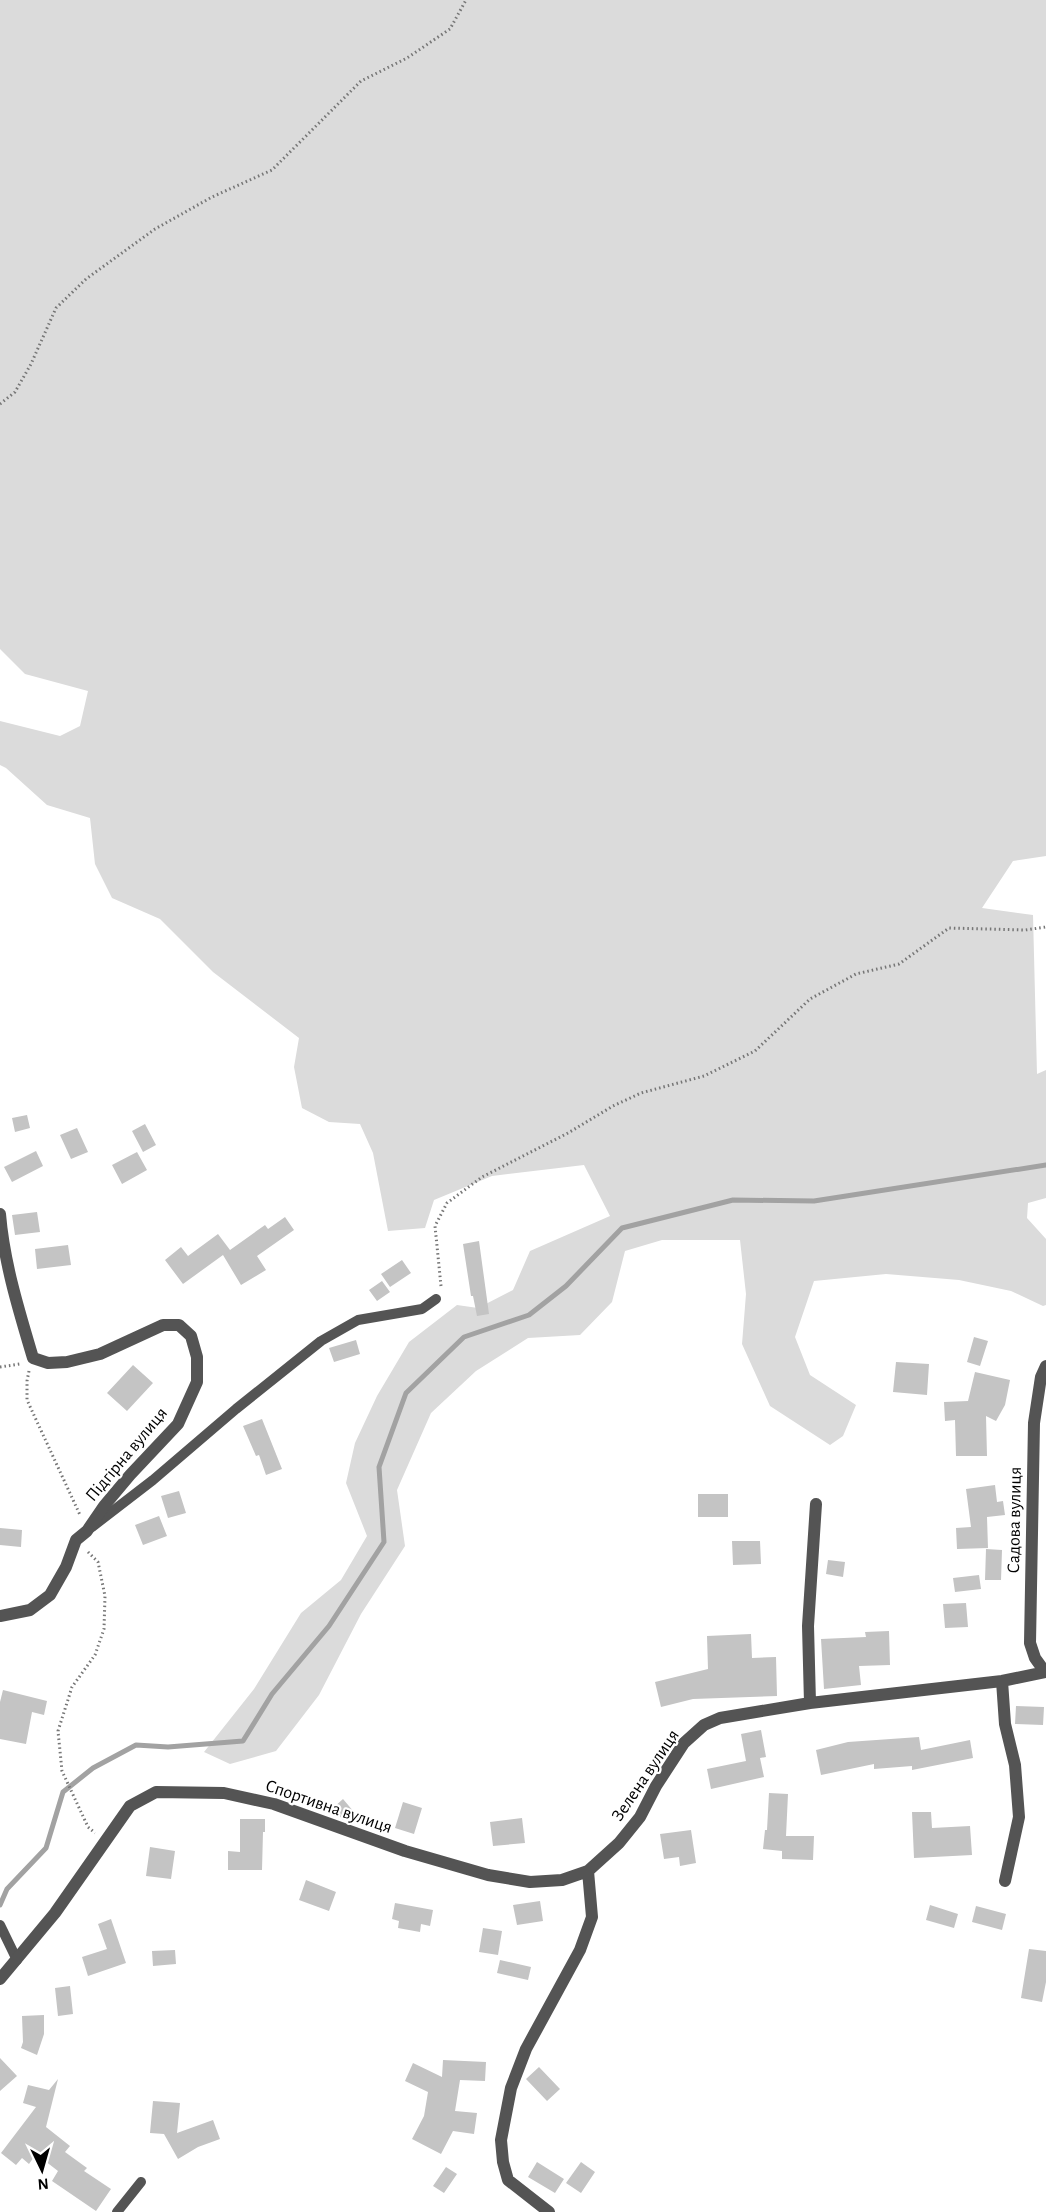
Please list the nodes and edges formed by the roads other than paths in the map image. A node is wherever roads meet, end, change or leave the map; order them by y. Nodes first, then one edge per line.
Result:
1 (0, 1215) edge
2 (436, 1299) road end
3 (1046, 1366) edge
4 (816, 1504) dead end
5 (87, 1531) junction
6 (0, 1617) edge
7 (1045, 1672) edge
8 (1002, 1681) junction
9 (810, 1703) junction
10 (588, 1871) junction
11 (1005, 1881) dead end
12 (0, 1925) edge
13 (17, 1960) junction
14 (0, 1979) edge
15 (141, 2182) dead end
16 (117, 2212) edge
17 (549, 2212) edge

1 - 5 street, Підгірна вулиця
2 - 5 lane
3 - 7 street, Садова вулиця
4 - 9 street
5 - 6 street, Підгірна вулиця
7 - 8 street, Зелена вулиця
8 - 9 street, Зелена вулиця
8 - 11 street
9 - 10 street, Зелена вулиця
10 - 13 street, Спортивна вулиця
10 - 17 street
12 - 13 lane
13 - 14 street, Спортивна вулиця
15 - 16 lane

